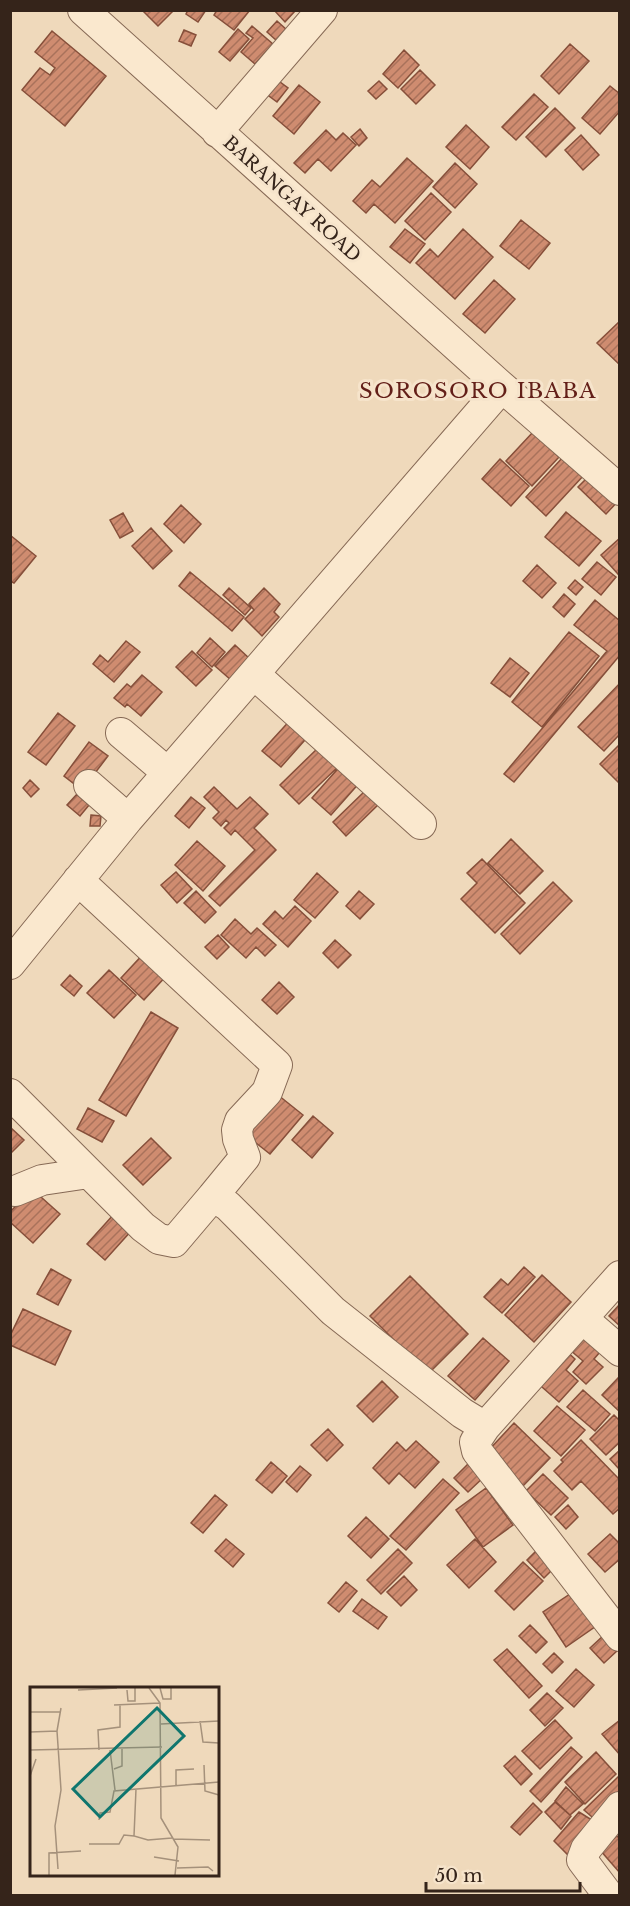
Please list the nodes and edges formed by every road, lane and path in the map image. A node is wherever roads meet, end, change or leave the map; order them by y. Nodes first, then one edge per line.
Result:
1 (83, 10) edge
2 (322, 10) edge
3 (218, 132) junction
4 (502, 387) junction
5 (620, 490) edge
6 (254, 674) junction
7 (121, 733) dead end
8 (168, 773) junction
9 (89, 785) dead end
10 (128, 819) junction
11 (421, 824) dead end
12 (78, 880) junction
13 (10, 964) edge
14 (10, 1094) edge
15 (89, 1173) junction
16 (15, 1191) dead end
17 (213, 1196) junction
18 (620, 1276) edge
19 (583, 1319) junction
20 (620, 1352) edge
21 (485, 1426) junction
22 (620, 1636) edge
23 (620, 1807) edge
24 (609, 1896) edge

1 - 3 street, BARANGAY ROAD
2 - 3 street
3 - 4 street, BARANGAY ROAD
4 - 5 street, BARANGAY ROAD
4 - 6 street
6 - 8 street
6 - 11 street
7 - 8 street
8 - 10 street
9 - 10 street
10 - 12 street
12 - 13 street
12 - 17 street
14 - 15 street
15 - 16 street
15 - 17 street
17 - 21 street
18 - 19 street
19 - 20 street
19 - 21 street
21 - 22 street
23 - 24 street

